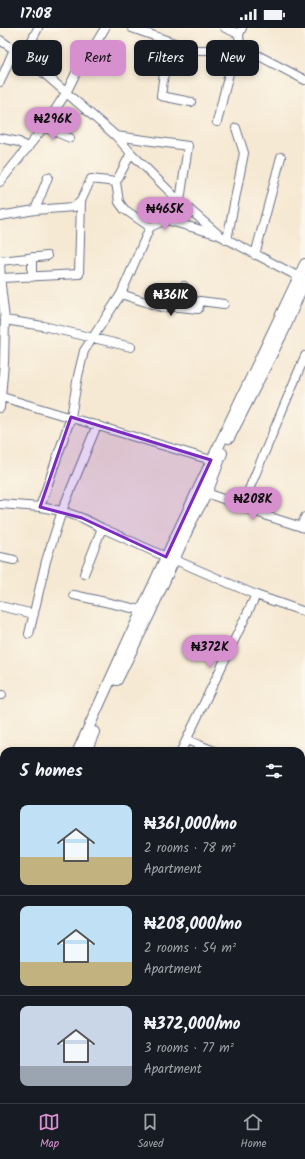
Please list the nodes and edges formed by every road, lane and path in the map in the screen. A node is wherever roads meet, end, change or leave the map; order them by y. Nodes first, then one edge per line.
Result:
1 (38, 28) edge
2 (105, 28) edge
3 (132, 28) edge
4 (225, 28) edge
5 (240, 31) edge
6 (0, 40) edge
7 (32, 40) edge
8 (98, 40) edge
9 (163, 40) edge
10 (12, 48) edge
11 (12, 54) edge
12 (259, 56) edge
13 (47, 76) edge
14 (74, 76) edge
15 (164, 76) edge
16 (228, 76) edge
17 (305, 80) edge
18 (0, 82) edge
19 (66, 92) junction
20 (191, 102) dead end
21 (218, 122) dead end
22 (44, 126) junction
23 (236, 128) dead end
24 (116, 136) junction
25 (0, 138) edge
26 (70, 138) dead end
27 (28, 148) junction
28 (131, 153) junction
29 (281, 158) dead end
30 (48, 178) dead end
31 (0, 182) edge
32 (116, 182) junction
33 (177, 198) junction
34 (81, 201) junction
35 (35, 210) junction
36 (0, 216) edge
37 (166, 220) junction
38 (150, 227) junction
39 (219, 235) junction
40 (227, 240) junction
41 (255, 255) junction
42 (48, 256) dead end
43 (32, 257) junction
44 (0, 260) edge
45 (305, 264) edge
46 (32, 277) junction
47 (303, 281) edge
48 (1, 282) edge
49 (184, 286) dead end
50 (120, 294) junction
51 (224, 304) dead end
52 (180, 307) junction
53 (3, 317) edge
54 (93, 337) junction
55 (131, 347) dead end
56 (305, 356) edge
57 (2, 363) edge
58 (2, 397) junction
59 (0, 408) edge
60 (71, 417) junction
61 (96, 425) junction
62 (211, 460) junction
63 (207, 493) junction
64 (0, 504) edge
65 (242, 506) junction
66 (40, 507) junction
67 (62, 510) junction
68 (305, 517) edge
69 (102, 528) junction
70 (303, 528) edge
71 (0, 557) edge
72 (170, 558) junction
73 (14, 560) dead end
74 (84, 574) dead end
75 (74, 594) dead end
76 (256, 595) junction
77 (0, 606) edge
78 (141, 610) junction
79 (305, 612) edge
80 (34, 614) junction
81 (29, 634) dead end
82 (187, 740) junction
83 (80, 747) edge
84 (88, 747) edge
85 (183, 747) edge
86 (204, 747) edge

1 - 7 street
2 - 8 street
3 - 9 street
4 - 5 street
6 - 10 street
11 - 18 street
12 - 17 street
13 - 19 street
14 - 19 street
15 - 20 street
16 - 21 street
19 - 22 street
19 - 24 street
22 - 26 street
22 - 27 street
23 - 40 street
24 - 28 street
24 - 33 street
25 - 27 street
27 - 31 street
28 - 32 street
28 - 33 street
29 - 41 street
30 - 35 street
32 - 34 street
32 - 38 street
33 - 37 street
33 - 39 street
34 - 35 street
34 - 46 street
35 - 36 street
37 - 38 street
37 - 39 street
38 - 50 street
39 - 40 street
40 - 41 street
41 - 47 street
42 - 43 street
43 - 44 street
43 - 46 street
44 - 48 street
45 - 47 main road
46 - 48 street
47 - 62 main road
47 - 63 main road
48 - 53 street
49 - 52 street
50 - 52 street
50 - 54 street
51 - 52 street
53 - 54 street
53 - 57 street
54 - 55 street
54 - 60 street
56 - 65 street
57 - 58 street
58 - 59 street
58 - 60 street
60 - 61 street
60 - 66 street
61 - 62 street
61 - 67 street
62 - 72 main road
63 - 65 street
63 - 72 main road
64 - 66 street
65 - 70 street
66 - 67 street
67 - 69 street
67 - 80 street
68 - 70 street
69 - 72 street
69 - 74 street
71 - 73 street
72 - 76 street
72 - 78 main road
72 - 84 main road
75 - 78 street
76 - 79 street
76 - 82 street
77 - 80 street
78 - 83 main road
80 - 81 street
82 - 85 street
82 - 86 street

